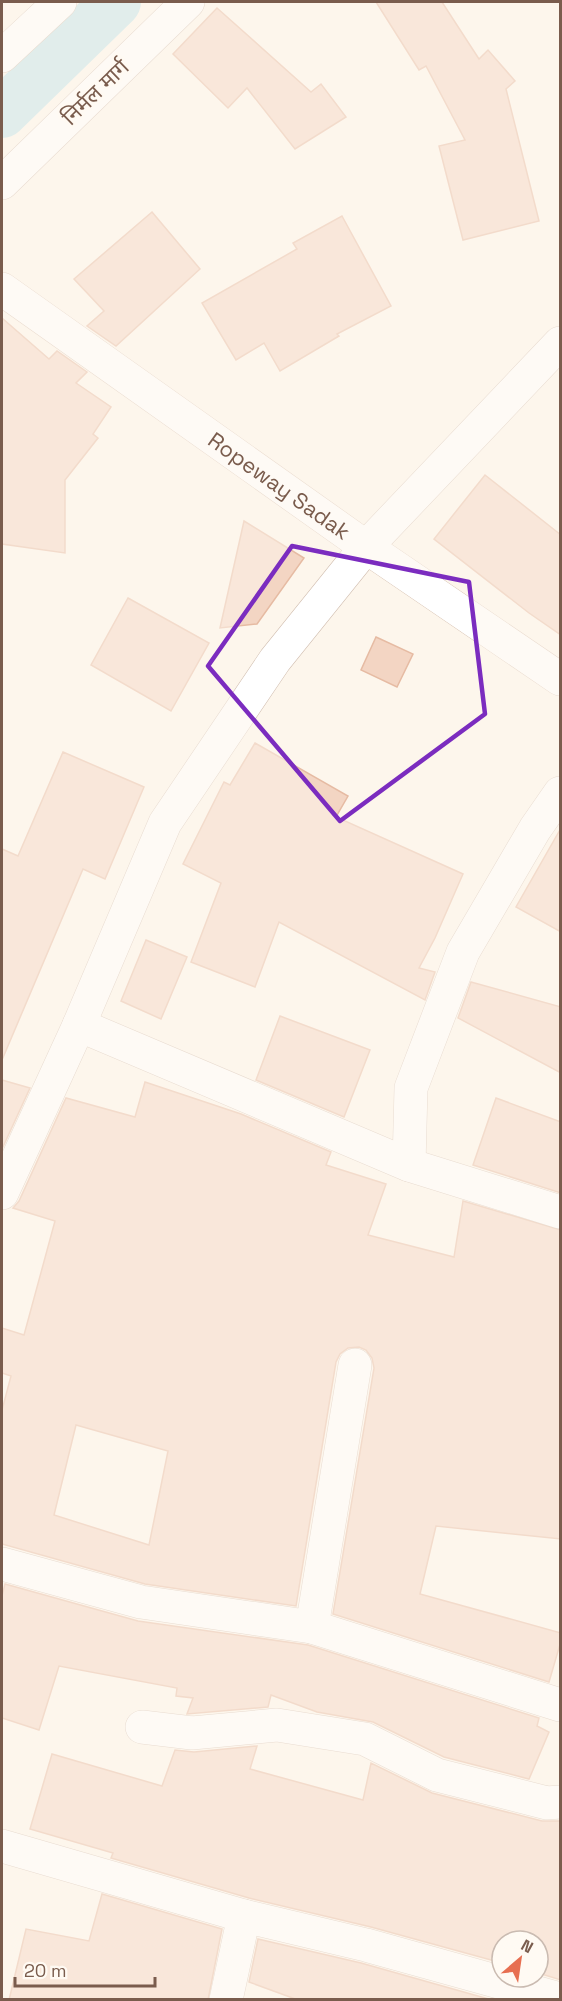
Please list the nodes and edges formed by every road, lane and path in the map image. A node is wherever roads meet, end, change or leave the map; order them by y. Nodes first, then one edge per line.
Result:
1 (60, 2) edge
2 (188, 2) edge
3 (2, 56) edge
4 (2, 183) edge
5 (2, 289) edge
6 (561, 343) edge
7 (366, 548) junction
8 (561, 679) edge
9 (561, 793) edge
10 (79, 1025) junction
11 (409, 1165) junction
12 (2, 1193) edge
13 (561, 1212) edge
14 (355, 1365) dead end
15 (2, 1564) edge
16 (312, 1627) junction
17 (561, 1705) edge
18 (142, 1727) dead end
19 (561, 1802) edge
20 (2, 1846) edge
21 (244, 1916) junction
22 (561, 1998) edge
23 (226, 2000) edge

1 - 3 street
2 - 4 street, निर्मल मार्ग
5 - 7 street, Ropeway Sadak
6 - 7 street
7 - 8 street, Ropeway Sadak
7 - 10 street
9 - 11 street
10 - 11 street
10 - 12 street
11 - 13 street
14 - 16 street
15 - 16 street
16 - 17 street
18 - 19 street
20 - 21 street
21 - 22 street
21 - 23 street

